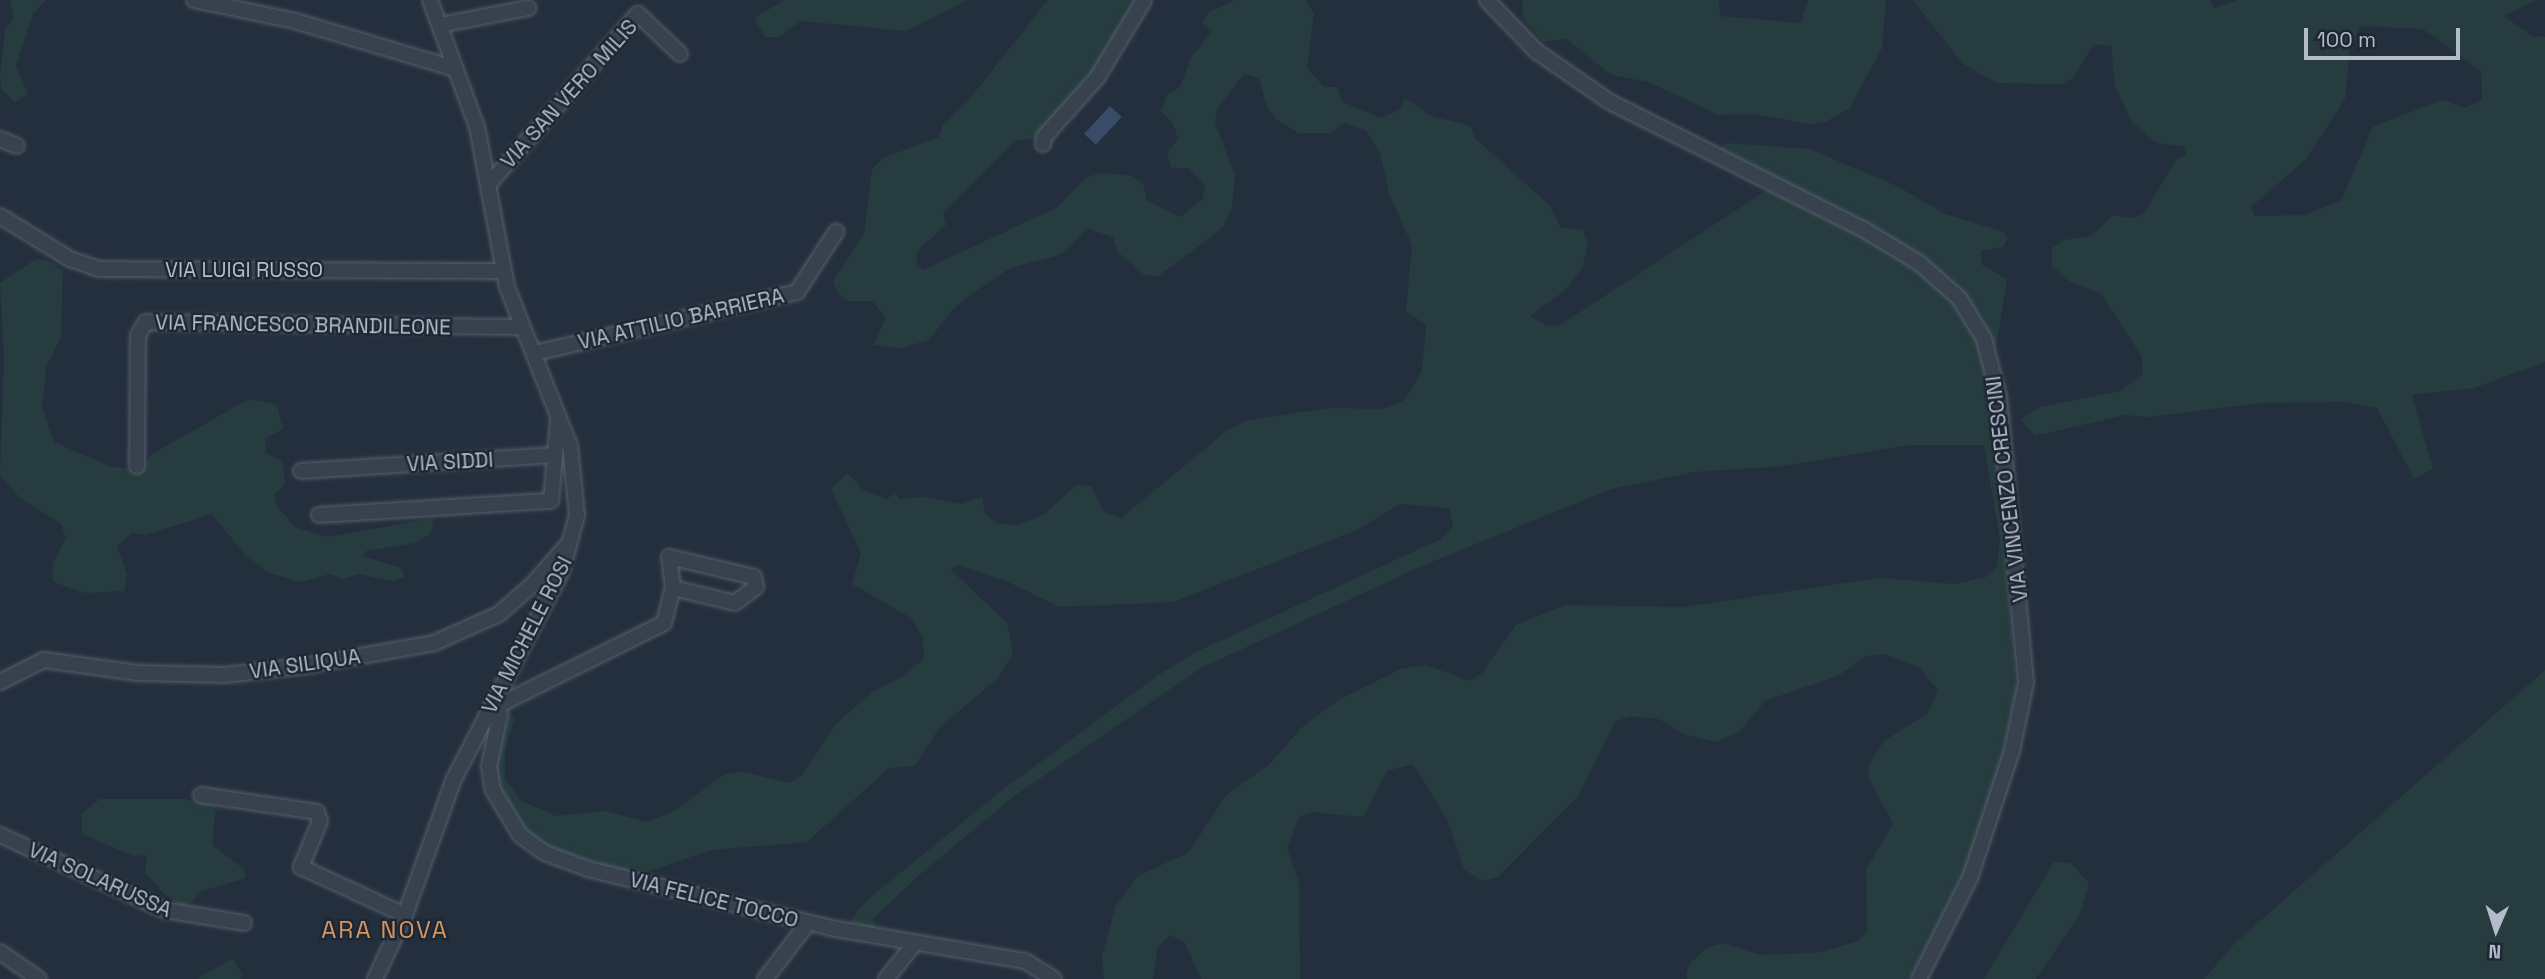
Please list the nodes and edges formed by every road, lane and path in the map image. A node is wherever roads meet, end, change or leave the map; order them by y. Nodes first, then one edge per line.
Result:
1 (194, 0) edge
2 (430, 0) edge
3 (1144, 0) edge
4 (1487, 0) edge
5 (528, 8) dead end
6 (440, 25) junction
7 (680, 54) dead end
8 (456, 69) junction
9 (0, 139) edge
10 (1043, 144) dead end
11 (17, 146) dead end
12 (489, 184) junction
13 (0, 216) edge
14 (836, 232) dead end
15 (503, 271) junction
16 (522, 327) junction
17 (535, 353) junction
18 (559, 411) junction
19 (555, 456) junction
20 (137, 466) dead end
21 (301, 471) dead end
22 (319, 515) dead end
23 (574, 535) junction
24 (673, 589) junction
25 (0, 682) edge
26 (495, 703) junction
27 (201, 795) dead end
28 (0, 835) edge
29 (405, 915) junction
30 (244, 923) dead end
31 (808, 923) junction
32 (915, 943) junction
33 (0, 952) edge
34 (39, 979) edge
35 (375, 979) edge
36 (765, 979) edge
37 (887, 979) edge
38 (1054, 979) edge
39 (1919, 979) edge

1 - 8 street
2 - 6 street, VIA MICHELE ROSI
3 - 10 street
4 - 39 street, VIA VINCENZO CRESCINI
5 - 6 street
6 - 8 street, VIA MICHELE ROSI
7 - 12 street, VIA SAN VERO MILIS
8 - 12 street, VIA MICHELE ROSI
9 - 11 street
12 - 15 street, VIA MICHELE ROSI
13 - 15 street, VIA LUIGI RUSSO
14 - 17 street, VIA ATTILIO BARRIERA
15 - 16 street, VIA MICHELE ROSI
16 - 17 street, VIA MICHELE ROSI
16 - 20 street, VIA FRANCESCO BRANDILEONE
17 - 18 street, VIA MICHELE ROSI
18 - 19 street
18 - 23 street, VIA MICHELE ROSI
19 - 21 street, VIA SIDDI
19 - 22 street
23 - 25 street, VIA SILIQUA
23 - 26 street, VIA MICHELE ROSI
24 - 24 street
24 - 26 street
26 - 29 street, VIA MICHELE ROSI
26 - 31 street, VIA FELICE TOCCO
27 - 29 street
28 - 30 street, VIA SOLARUSSA
29 - 35 street, VIA MICHELE ROSI
31 - 32 street, VIA FELICE TOCCO
31 - 36 street
32 - 37 street
32 - 38 street, VIA FELICE TOCCO
33 - 34 street

